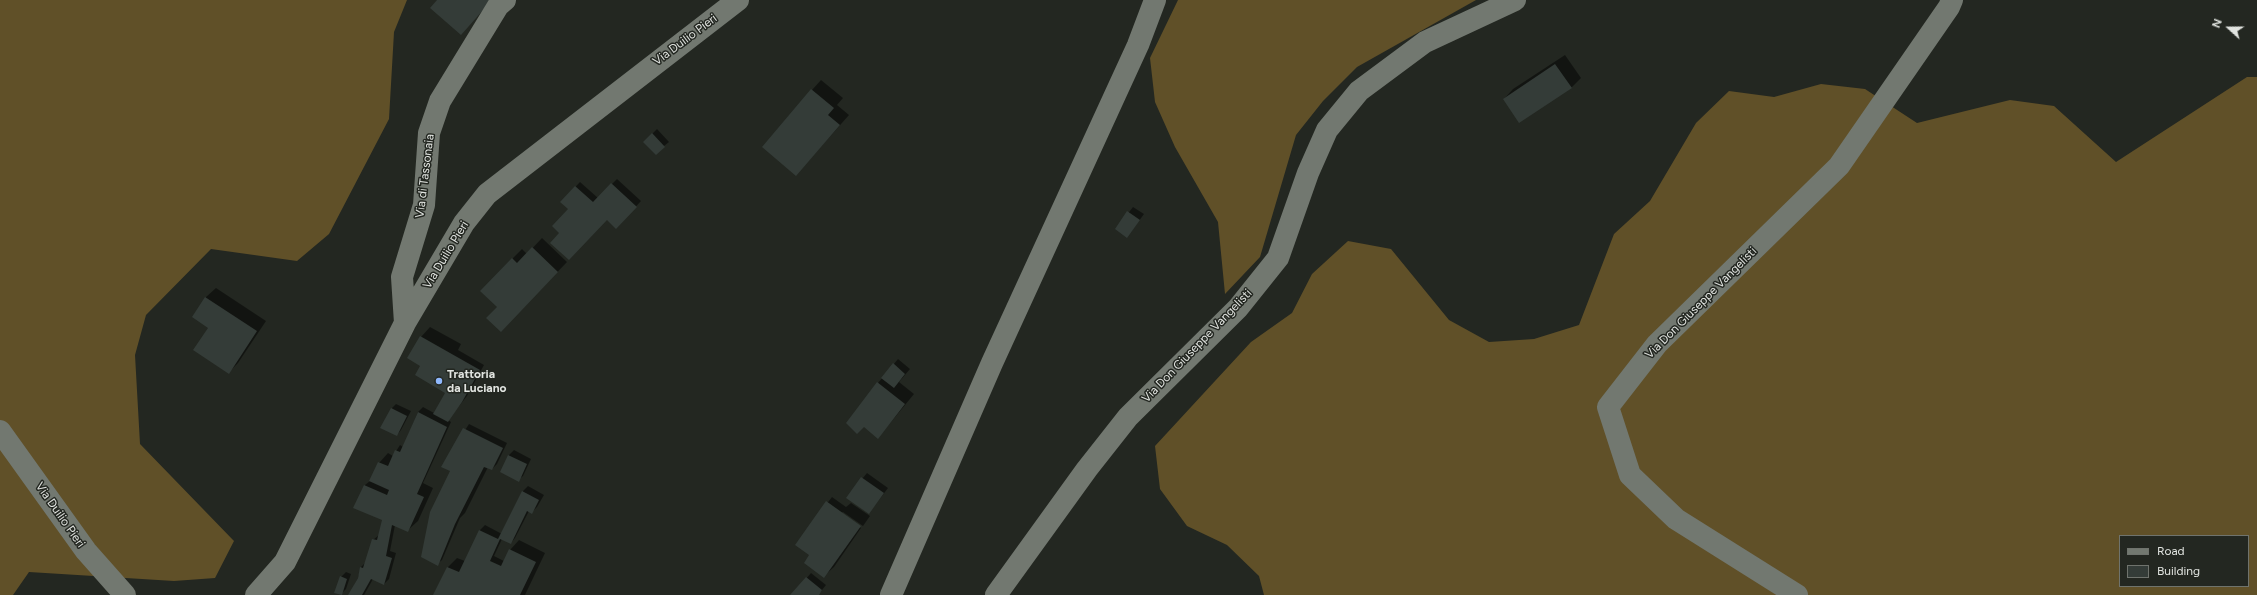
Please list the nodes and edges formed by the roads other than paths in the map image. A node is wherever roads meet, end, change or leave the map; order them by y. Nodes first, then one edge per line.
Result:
1 (505, 0) edge
2 (738, 0) edge
3 (1155, 0) edge
4 (1515, 0) edge
5 (1952, 0) edge
6 (405, 322) junction
7 (0, 430) edge
8 (125, 595) edge
9 (256, 595) edge
10 (891, 595) edge
11 (996, 595) edge
12 (1797, 595) edge

1 - 6 street, Via di Tassonaia
2 - 6 street, Via Duilio Pieri
3 - 10 street
4 - 11 street, Via Don Giuseppe Vangelisti
5 - 12 street, Via Don Giuseppe Vangelisti
6 - 9 street, Via Duilio Pieri
7 - 8 street, Via Duilio Pieri

